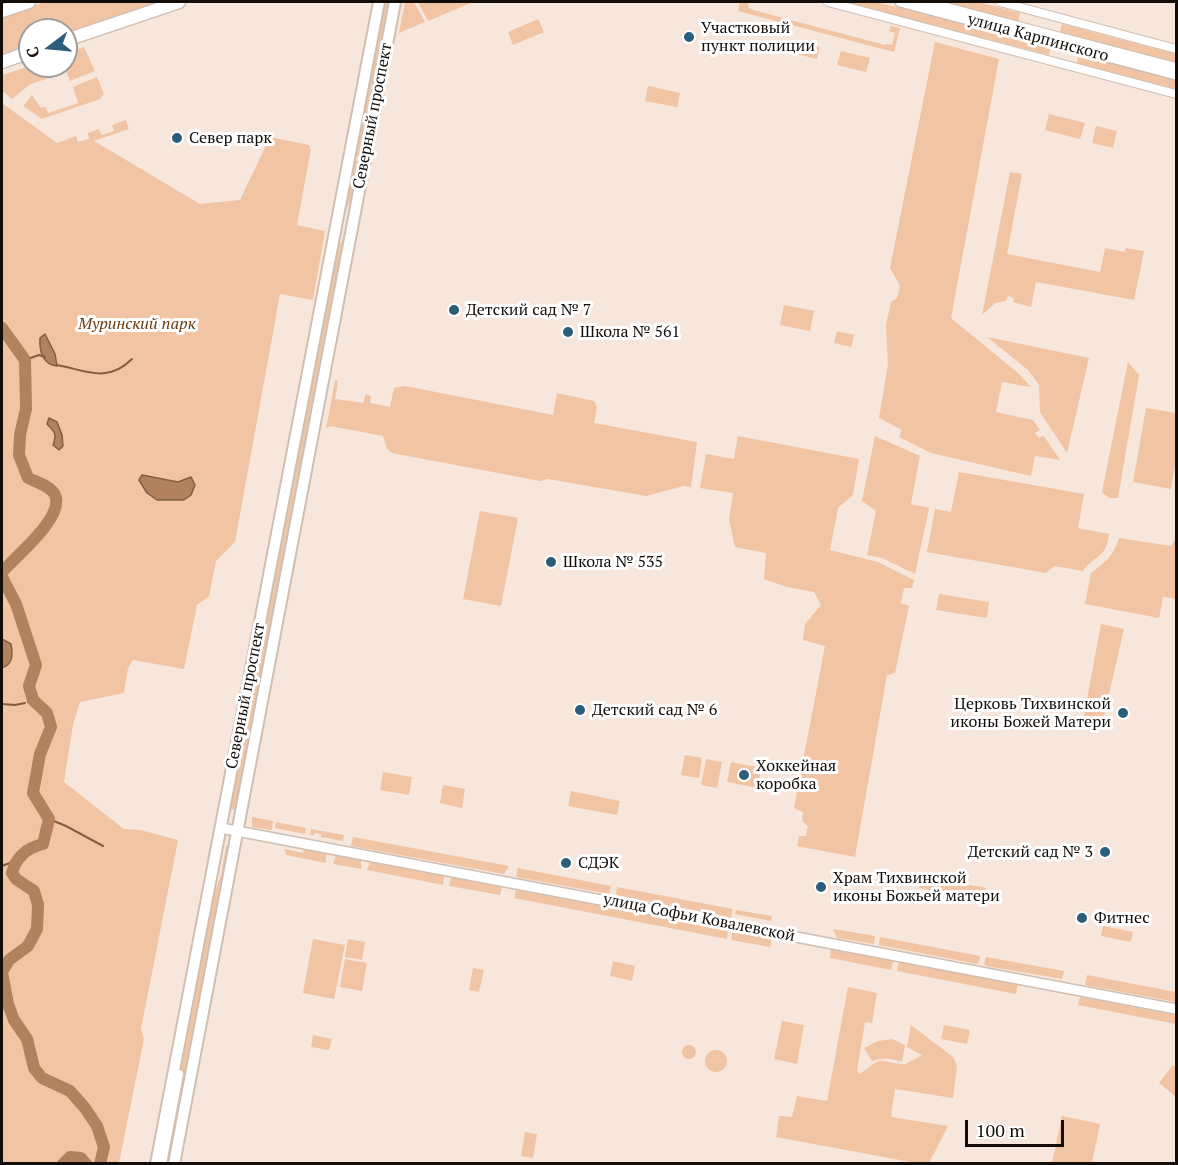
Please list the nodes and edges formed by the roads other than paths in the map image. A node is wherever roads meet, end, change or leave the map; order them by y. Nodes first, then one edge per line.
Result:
1 (29, 2) edge
2 (179, 2) edge
3 (379, 2) edge
4 (395, 2) edge
5 (828, 2) edge
6 (900, 2) edge
7 (927, 2) edge
8 (1000, 2) edge
9 (2, 11) edge
10 (78, 36) edge
11 (1176, 49) edge
12 (18, 56) edge
13 (2, 62) edge
14 (1176, 67) edge
15 (1176, 75) edge
16 (1176, 94) edge
17 (335, 228) junction
18 (351, 231) junction
19 (223, 828) junction
20 (237, 831) junction
21 (1176, 1009) edge
22 (156, 1164) edge
23 (162, 1164) edge
24 (174, 1164) edge

1 - 9 main road
2 - 10 main road
3 - 17 main road, Северный проспект
4 - 18 main road, Северный проспект
5 - 16 street
6 - 15 street, улица Карпинского
7 - 14 street, улица Карпинского
8 - 11 street
12 - 13 main road
17 - 18 main road
17 - 19 main road, Северный проспект
18 - 20 main road, Северный проспект
19 - 20 street, улица Софьи Ковалевской
19 - 22 main road, Северный проспект
19 - 23 street, Северный проспект
20 - 21 street, улица Софьи Ковалевской
20 - 24 main road, Северный проспект

